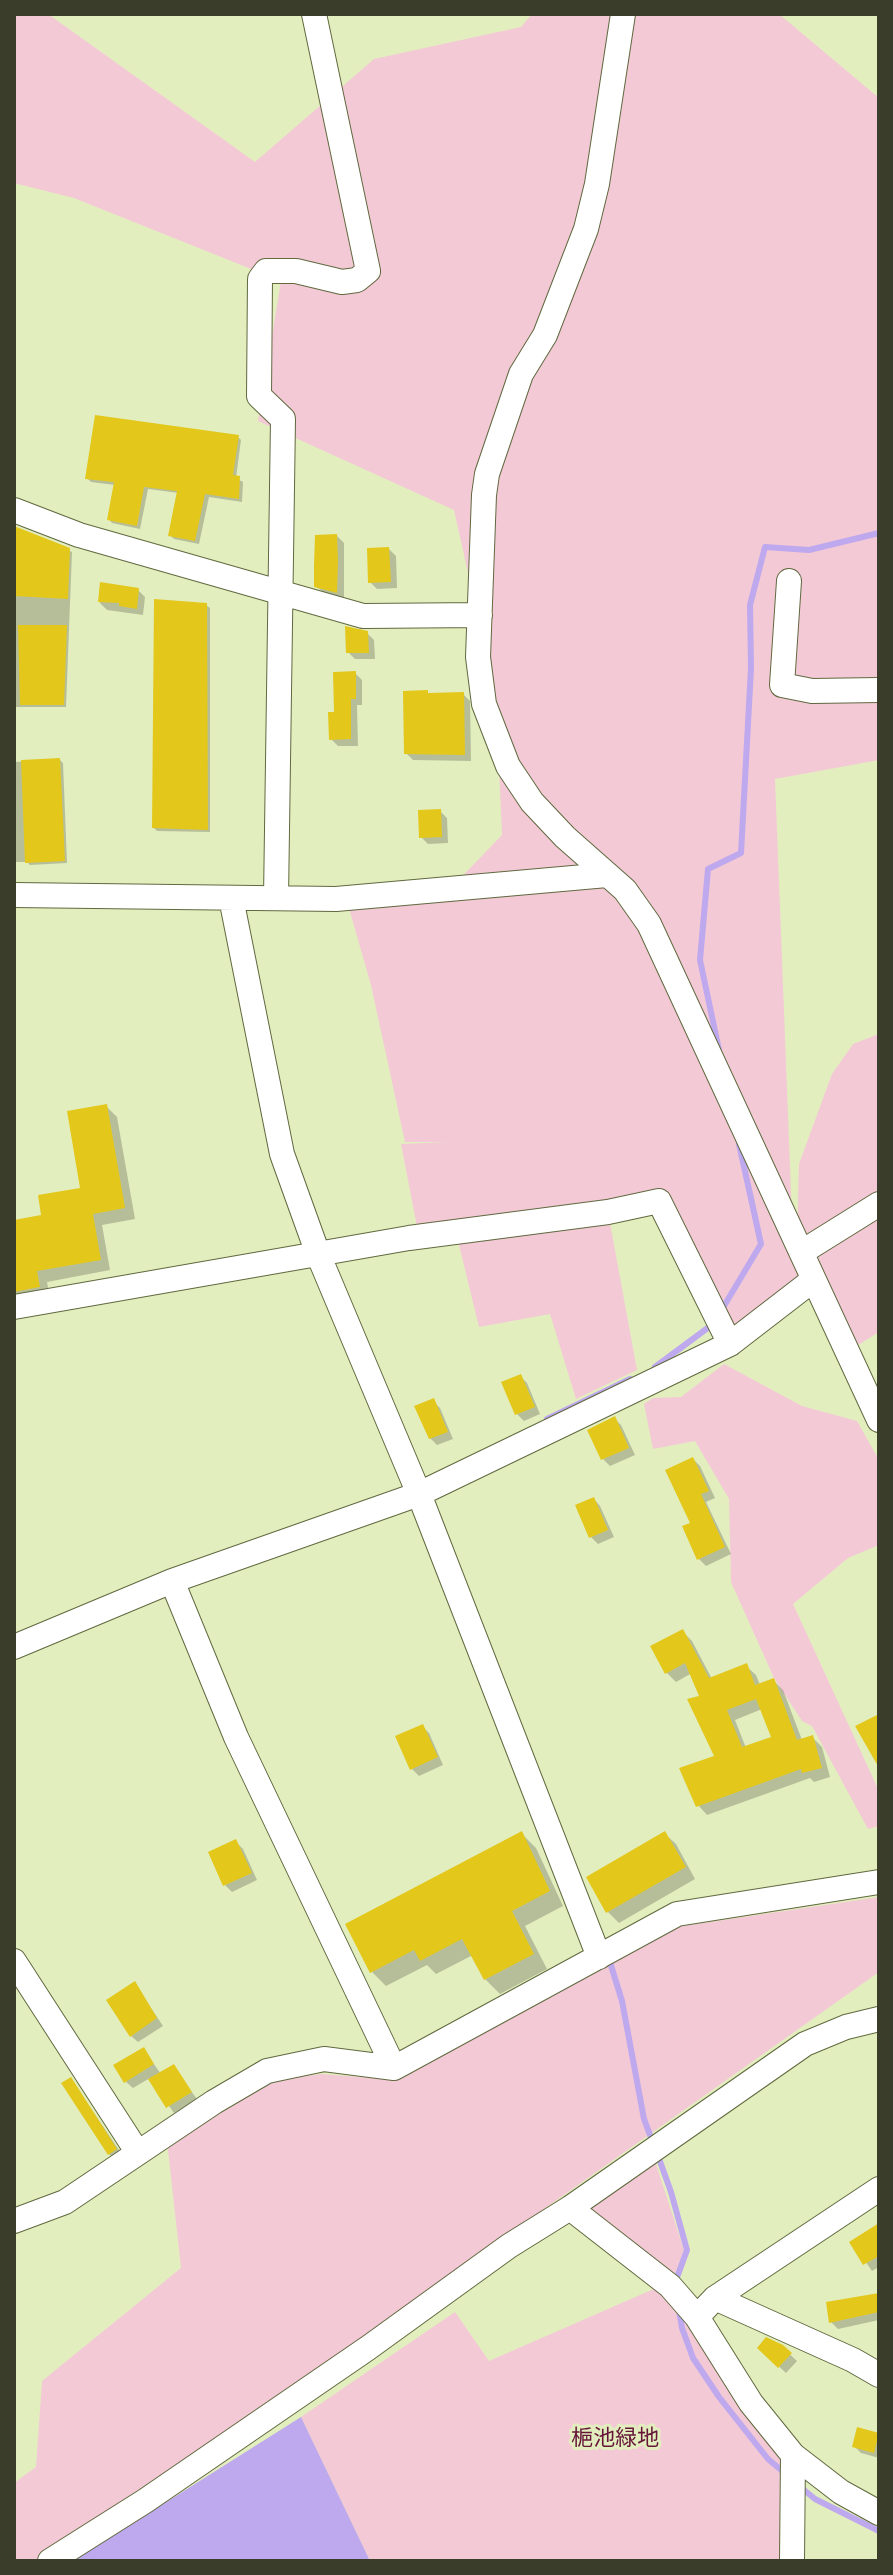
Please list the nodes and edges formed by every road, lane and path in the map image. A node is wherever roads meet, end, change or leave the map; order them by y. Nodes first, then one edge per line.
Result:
1 (314, 14) edge
2 (623, 14) edge
3 (14, 510) edge
4 (789, 581) dead end
5 (279, 590) junction
6 (480, 615) junction
7 (879, 690) edge
8 (607, 875) junction
9 (14, 895) edge
10 (231, 898) junction
11 (276, 898) junction
12 (879, 1204) edge
13 (802, 1252) junction
14 (318, 1254) junction
15 (813, 1280) junction
16 (14, 1307) edge
17 (730, 1344) junction
18 (879, 1420) edge
19 (419, 1494) junction
20 (172, 1581) junction
21 (14, 1647) edge
22 (879, 1882) edge
23 (599, 1957) junction
24 (14, 1961) edge
25 (879, 2019) edge
26 (394, 2068) junction
27 (138, 2153) junction
28 (879, 2189) edge
29 (570, 2208) junction
30 (14, 2221) edge
31 (715, 2298) junction
32 (697, 2317) junction
33 (879, 2375) edge
34 (793, 2455) junction
35 (879, 2513) edge
36 (50, 2561) edge
37 (792, 2561) edge

1 - 5 street
2 - 6 street
3 - 5 street
4 - 7 street
5 - 6 street
5 - 11 street
6 - 8 street
8 - 11 street
8 - 13 street
9 - 10 street
10 - 11 street
10 - 14 street
12 - 13 street
13 - 15 street
14 - 16 street
14 - 17 street
14 - 19 street
15 - 17 street
15 - 18 street
17 - 19 street
19 - 20 street
19 - 23 street
20 - 21 street
20 - 26 street
22 - 23 street
23 - 26 street
24 - 27 street
25 - 29 street
26 - 27 street
27 - 30 street
28 - 31 street
29 - 32 street
29 - 36 street
31 - 32 street
31 - 33 street
32 - 34 street
34 - 35 street
34 - 37 street

